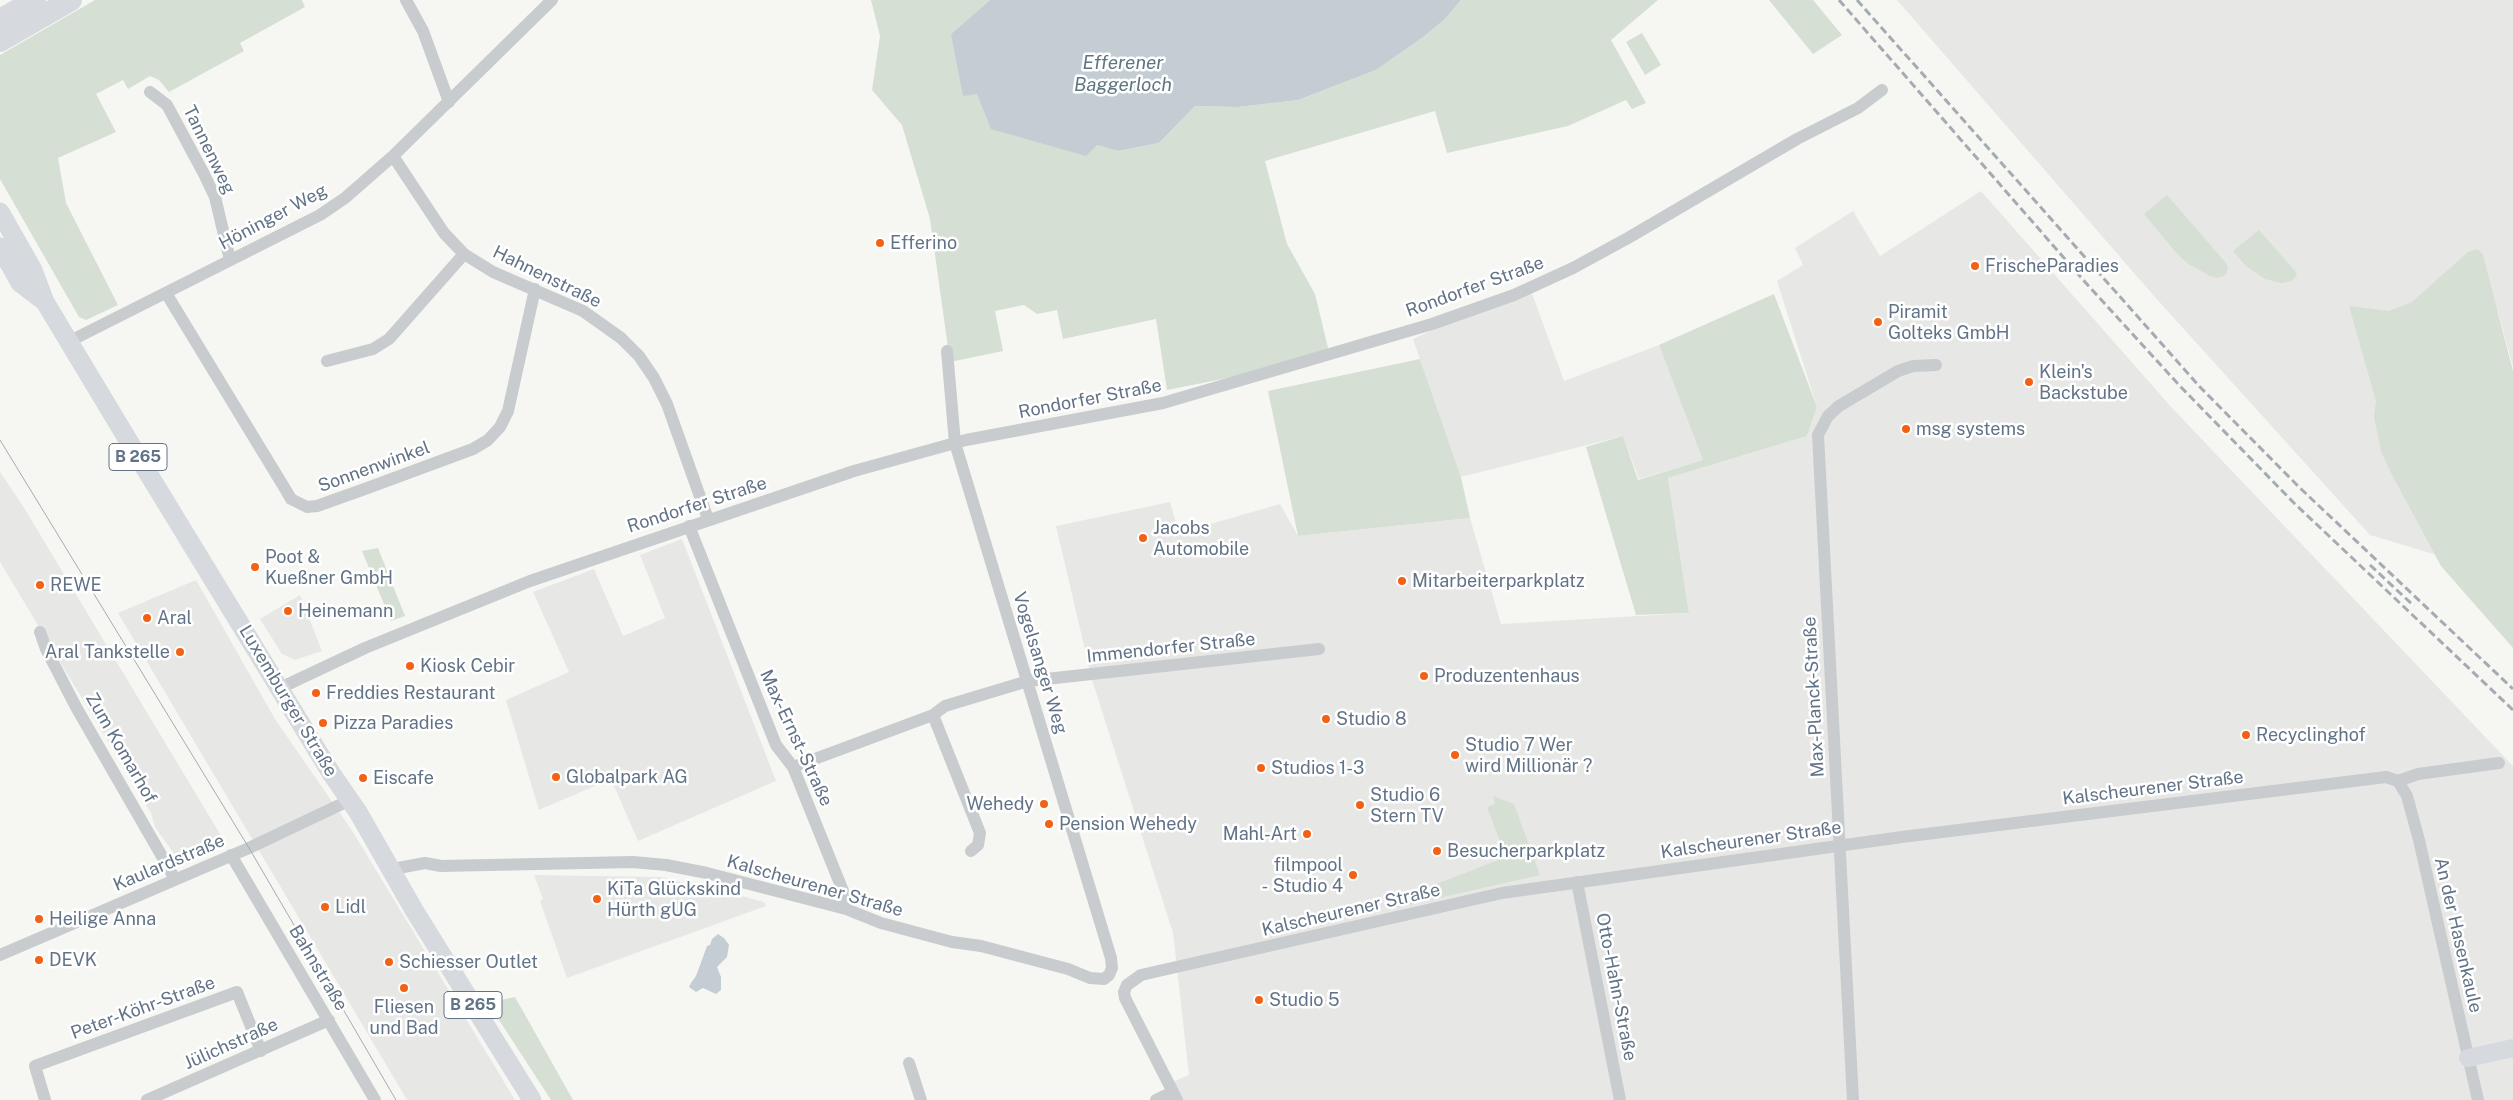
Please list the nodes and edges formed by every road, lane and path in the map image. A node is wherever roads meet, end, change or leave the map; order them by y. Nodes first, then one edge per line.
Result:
1 (35, 0) edge
2 (71, 0) edge
3 (406, 0) edge
4 (552, 0) edge
5 (0, 20) edge
6 (0, 41) edge
7 (1882, 90) dead end
8 (150, 92) dead end
9 (449, 102) junction
10 (393, 156) junction
11 (0, 212) edge
12 (0, 247) edge
13 (464, 254) junction
14 (230, 260) junction
15 (534, 289) junction
16 (166, 293) junction
17 (45, 302) junction
18 (70, 341) junction
19 (947, 352) dead end
20 (327, 360) dead end
21 (1936, 365) dead end
22 (955, 443) junction
23 (708, 520) junction
24 (689, 526) junction
25 (40, 632) dead end
26 (1319, 649) dead end
27 (1028, 681) junction
28 (280, 688) junction
29 (933, 715) junction
30 (2499, 763) dead end
31 (793, 767) junction
32 (2398, 781) junction
33 (350, 800) junction
34 (1840, 847) junction
35 (970, 851) dead end
36 (231, 855) junction
37 (392, 869) junction
38 (175, 879) junction
39 (1577, 882) junction
40 (846, 909) junction
41 (0, 955) edge
42 (1104, 979) joint
43 (329, 1020) junction
44 (2513, 1048) edge
45 (261, 1051) junction
46 (2468, 1058) junction
47 (909, 1063) dead end
48 (1175, 1096) edge
49 (45, 1100) edge
50 (147, 1100) edge
51 (375, 1100) edge
52 (532, 1100) edge
53 (921, 1100) edge
54 (1156, 1100) edge
55 (1620, 1100) edge
56 (1853, 1100) edge
57 (2478, 1100) edge

1 - 5 highway
2 - 6 highway
3 - 9 street
4 - 9 street, Höninger Weg
7 - 22 street, Rondorfer Straße
8 - 14 street, Tannenweg
9 - 10 street, Höninger Weg
10 - 13 street, Hahnenstraße
10 - 14 street, Höninger Weg
11 - 17 main road, Luxemburger Straße / B 265
12 - 17 main road, Luxemburger Straße / B 265
13 - 15 street, Hahnenstraße
13 - 20 street
14 - 16 street, Höninger Weg
15 - 16 street, Sonnenwinkel
15 - 23 street, Hahnenstraße
16 - 18 street, Höninger Weg
17 - 18 main road, Luxemburger Straße / B 265
18 - 28 main road, Luxemburger Straße / B 265
19 - 22 street, Vogelsanger Weg
21 - 34 street, Max-Planck-Straße
22 - 23 street, Rondorfer Straße
22 - 27 street, Vogelsanger Weg
23 - 24 street, Rondorfer Straße
24 - 28 street, Rondorfer Straße
24 - 31 street, Max-Ernst-Straße
25 - 38 street, Zum Komarhof
26 - 27 street, Immendorfer Straße
27 - 29 street, Immendorfer Straße
27 - 42 street, Vogelsanger Weg
28 - 33 main road, Luxemburger Straße / B 265
29 - 31 street, Immendorfer Straße
29 - 35 street
30 - 32 street
31 - 40 street, Max-Ernst-Straße
32 - 34 street, Kalscheurener Straße
32 - 46 street, An der Hasenkaule
33 - 36 street, Kaulardstraße
33 - 37 main road, Luxemburger Straße / B 265
34 - 39 street, Kalscheurener Straße
34 - 56 street, Max-Planck-Straße
36 - 38 street, Kaulardstraße
36 - 43 street, Bahnstraße
37 - 40 street, Kalscheurener Straße
37 - 52 main road, Luxemburger Straße / B 265
38 - 41 street, Kaulardstraße
39 - 48 street, Kalscheurener Straße
39 - 55 street, Otto-Hahn-Straße
40 - 42 street, Kalscheurener Straße
43 - 45 street, Jülichstraße
43 - 51 street, Bahnstraße
44 - 46 main road
45 - 49 street, Peter-Köhr-Straße
45 - 50 street, Jülichstraße
46 - 57 street, An der Hasenkaule
47 - 53 street
48 - 54 street

